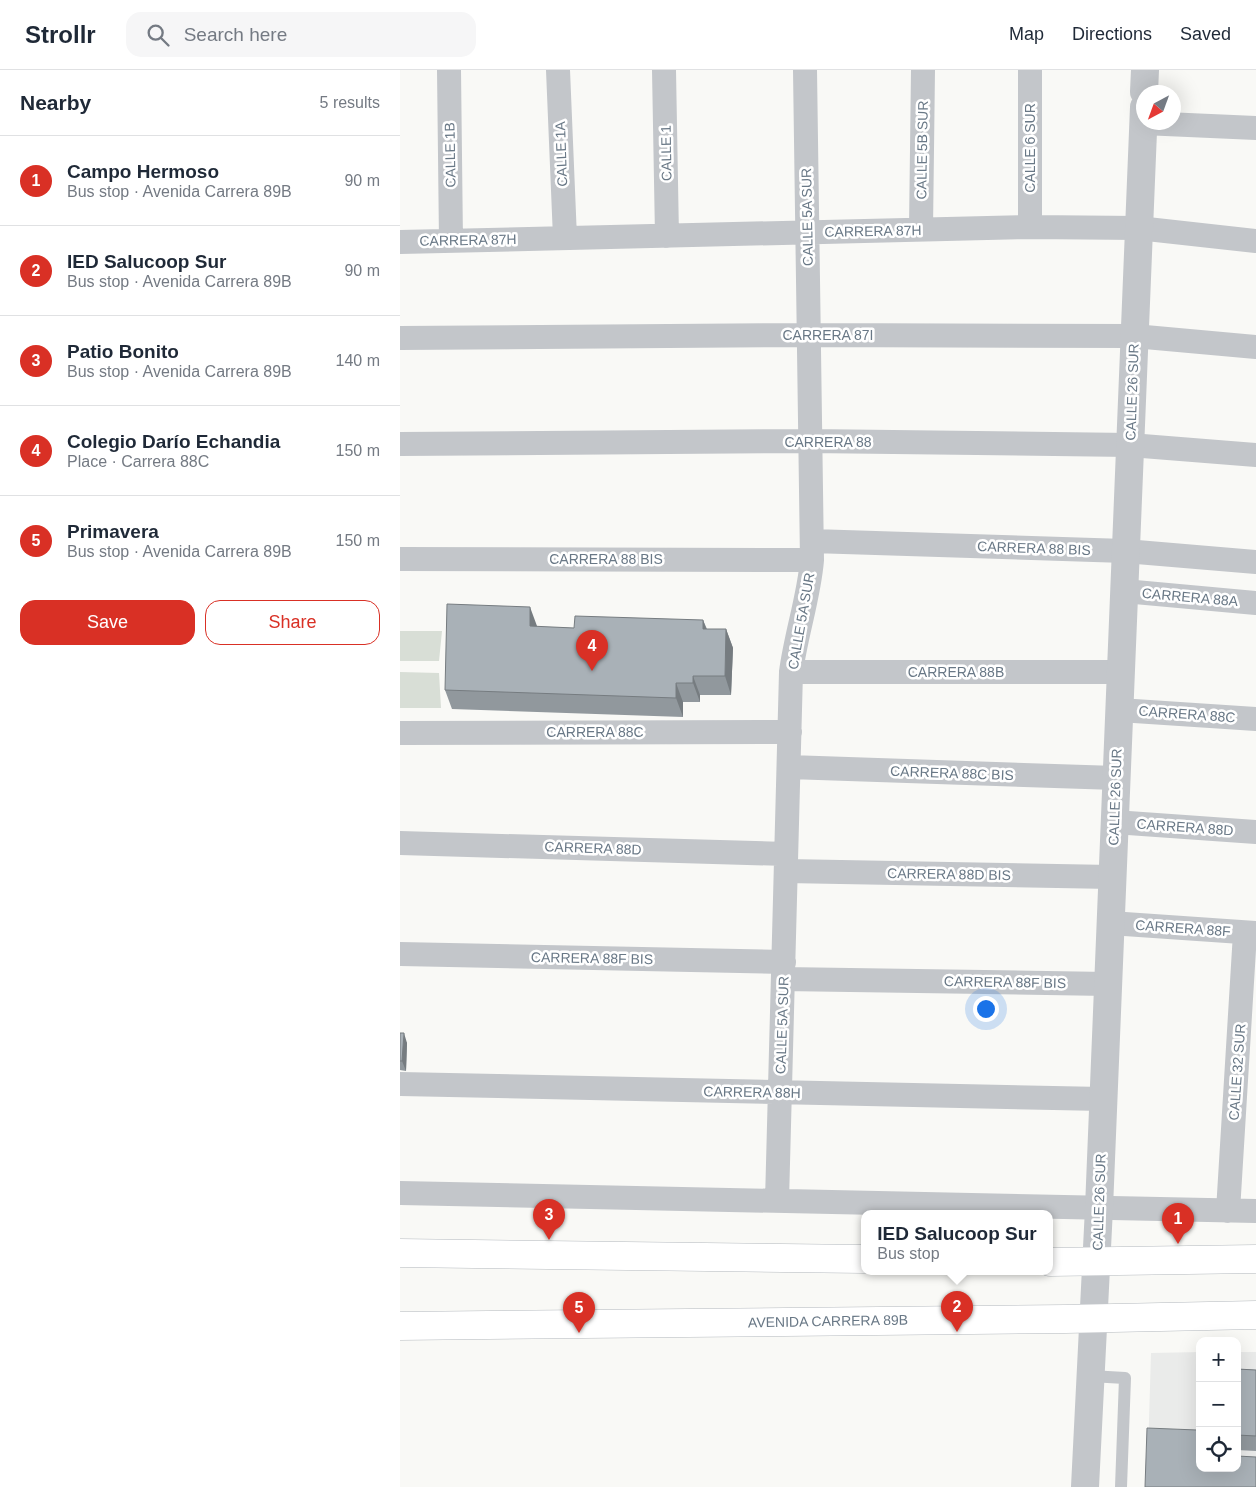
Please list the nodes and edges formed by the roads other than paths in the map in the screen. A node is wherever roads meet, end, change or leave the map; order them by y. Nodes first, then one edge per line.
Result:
1 (449, 70) edge
2 (558, 70) edge
3 (664, 70) edge
4 (805, 70) edge
5 (923, 70) edge
6 (1030, 70) edge
7 (1145, 70) edge
8 (1144, 85) edge
9 (1181, 119) edge
10 (1256, 128) edge
11 (1142, 130) edge
12 (1030, 227) junction
13 (1138, 228) junction
14 (921, 230) junction
15 (807, 232) junction
16 (667, 236) junction
17 (564, 238) junction
18 (451, 241) junction
19 (1256, 241) edge
20 (400, 242) edge
21 (809, 335) junction
22 (1134, 336) junction
23 (400, 338) edge
24 (1256, 347) edge
25 (810, 441) junction
26 (400, 444) edge
27 (1130, 445) junction
28 (1256, 455) edge
29 (812, 550) junction
30 (1125, 551) junction
31 (400, 559) edge
32 (1256, 562) edge
33 (1124, 591) junction
34 (1256, 603) edge
35 (791, 672) junction
36 (1120, 672) junction
37 (1119, 710) junction
38 (1256, 719) edge
39 (400, 732) edge
40 (790, 732) junction
41 (788, 767) junction
42 (1116, 778) junction
43 (1114, 822) junction
44 (1256, 832) edge
45 (400, 843) edge
46 (786, 862) junction
47 (1112, 877) junction
48 (1110, 922) junction
49 (1251, 933) edge
50 (400, 954) edge
51 (783, 970) junction
52 (1108, 984) junction
53 (400, 1084) edge
54 (780, 1092) junction
55 (1103, 1099) junction
56 (400, 1193) edge
57 (777, 1201) junction
58 (1099, 1208) junction
59 (1228, 1211) junction
60 (1256, 1212) edge
61 (400, 1253) edge
62 (861, 1259) edge
63 (1256, 1259) edge
64 (1053, 1262) edge
65 (1096, 1262) junction
66 (1256, 1315) edge
67 (1093, 1318) junction
68 (400, 1326) edge
69 (1090, 1376) junction
70 (1085, 1487) edge
71 (1121, 1487) edge

1 - 18 street, CALLE 1B
2 - 17 street, CALLE 1A
3 - 16 street, CALLE 1
4 - 15 street, CALLE 5A SUR
5 - 14 street, CALLE 5B SUR
6 - 12 street, CALLE 6 SUR
7 - 8 street
9 - 10 street
11 - 13 street, CALLE 26 SUR
12 - 13 street, CARRERA 87H
12 - 14 street, CARRERA 87H
13 - 19 street, CARRERA 87H
13 - 22 street, CALLE 26 SUR
14 - 15 street, CARRERA 87H
15 - 16 street, CARRERA 87H
15 - 21 street, CALLE 5A SUR
16 - 17 street, CARRERA 87H
17 - 18 street, CARRERA 87H
18 - 20 street, CARRERA 87H
21 - 22 street, CARRERA 87I
21 - 23 street, CARRERA 87I
21 - 25 street, CALLE 5A SUR
22 - 24 street, CARRERA 87I
22 - 27 street, CALLE 26 SUR
25 - 26 street, CARRERA 88
25 - 27 street, CARRERA 88
25 - 29 street, CALLE 5A SUR
27 - 28 street, CARRERA 88
27 - 30 street, CALLE 26 SUR
29 - 30 street, CARRERA 88 BIS
29 - 31 street, CARRERA 88 BIS
29 - 35 street, CALLE 5A SUR
30 - 32 street, CARRERA 88 BIS
30 - 33 street, CALLE 26 SUR
33 - 34 street, CARRERA 88A
33 - 36 street, CALLE 26 SUR
35 - 36 street, CARRERA 88B
35 - 40 street, CALLE 5A SUR
36 - 37 street, CALLE 26 SUR
37 - 38 street, CARRERA 88C
37 - 42 street, CALLE 26 SUR
39 - 40 street, CARRERA 88C
40 - 41 street, CALLE 5A SUR
41 - 42 street, CARRERA 88C BIS
41 - 46 street, CALLE 5A SUR
42 - 43 street, CALLE 26 SUR
43 - 44 street, CARRERA 88D
43 - 47 street, CALLE 26 SUR
45 - 46 street, CARRERA 88D
46 - 47 street, CARRERA 88D BIS
46 - 51 street, CALLE 5A SUR
47 - 48 street, CALLE 26 SUR
48 - 49 street, CARRERA 88F
48 - 52 street, CALLE 26 SUR
49 - 59 street, CALLE 32 SUR
50 - 51 street, CARRERA 88F BIS
51 - 52 street, CARRERA 88F BIS
51 - 54 street, CALLE 5A SUR
52 - 55 street, CALLE 26 SUR
53 - 54 street, CARRERA 88H
54 - 55 street, CARRERA 88H
54 - 57 street, CALLE 5A SUR
55 - 58 street, CALLE 26 SUR
56 - 57 street
57 - 58 street
58 - 59 street
58 - 65 street, CALLE 26 SUR
59 - 60 street
61 - 62 main road
63 - 65 main road
64 - 65 main road
65 - 67 street, CALLE 26 SUR
66 - 67 main road, AVENIDA CARRERA 89B
67 - 68 main road, AVENIDA CARRERA 89B
67 - 69 street, CALLE 26 SUR
69 - 70 street, CALLE 26 SUR
69 - 71 lane

